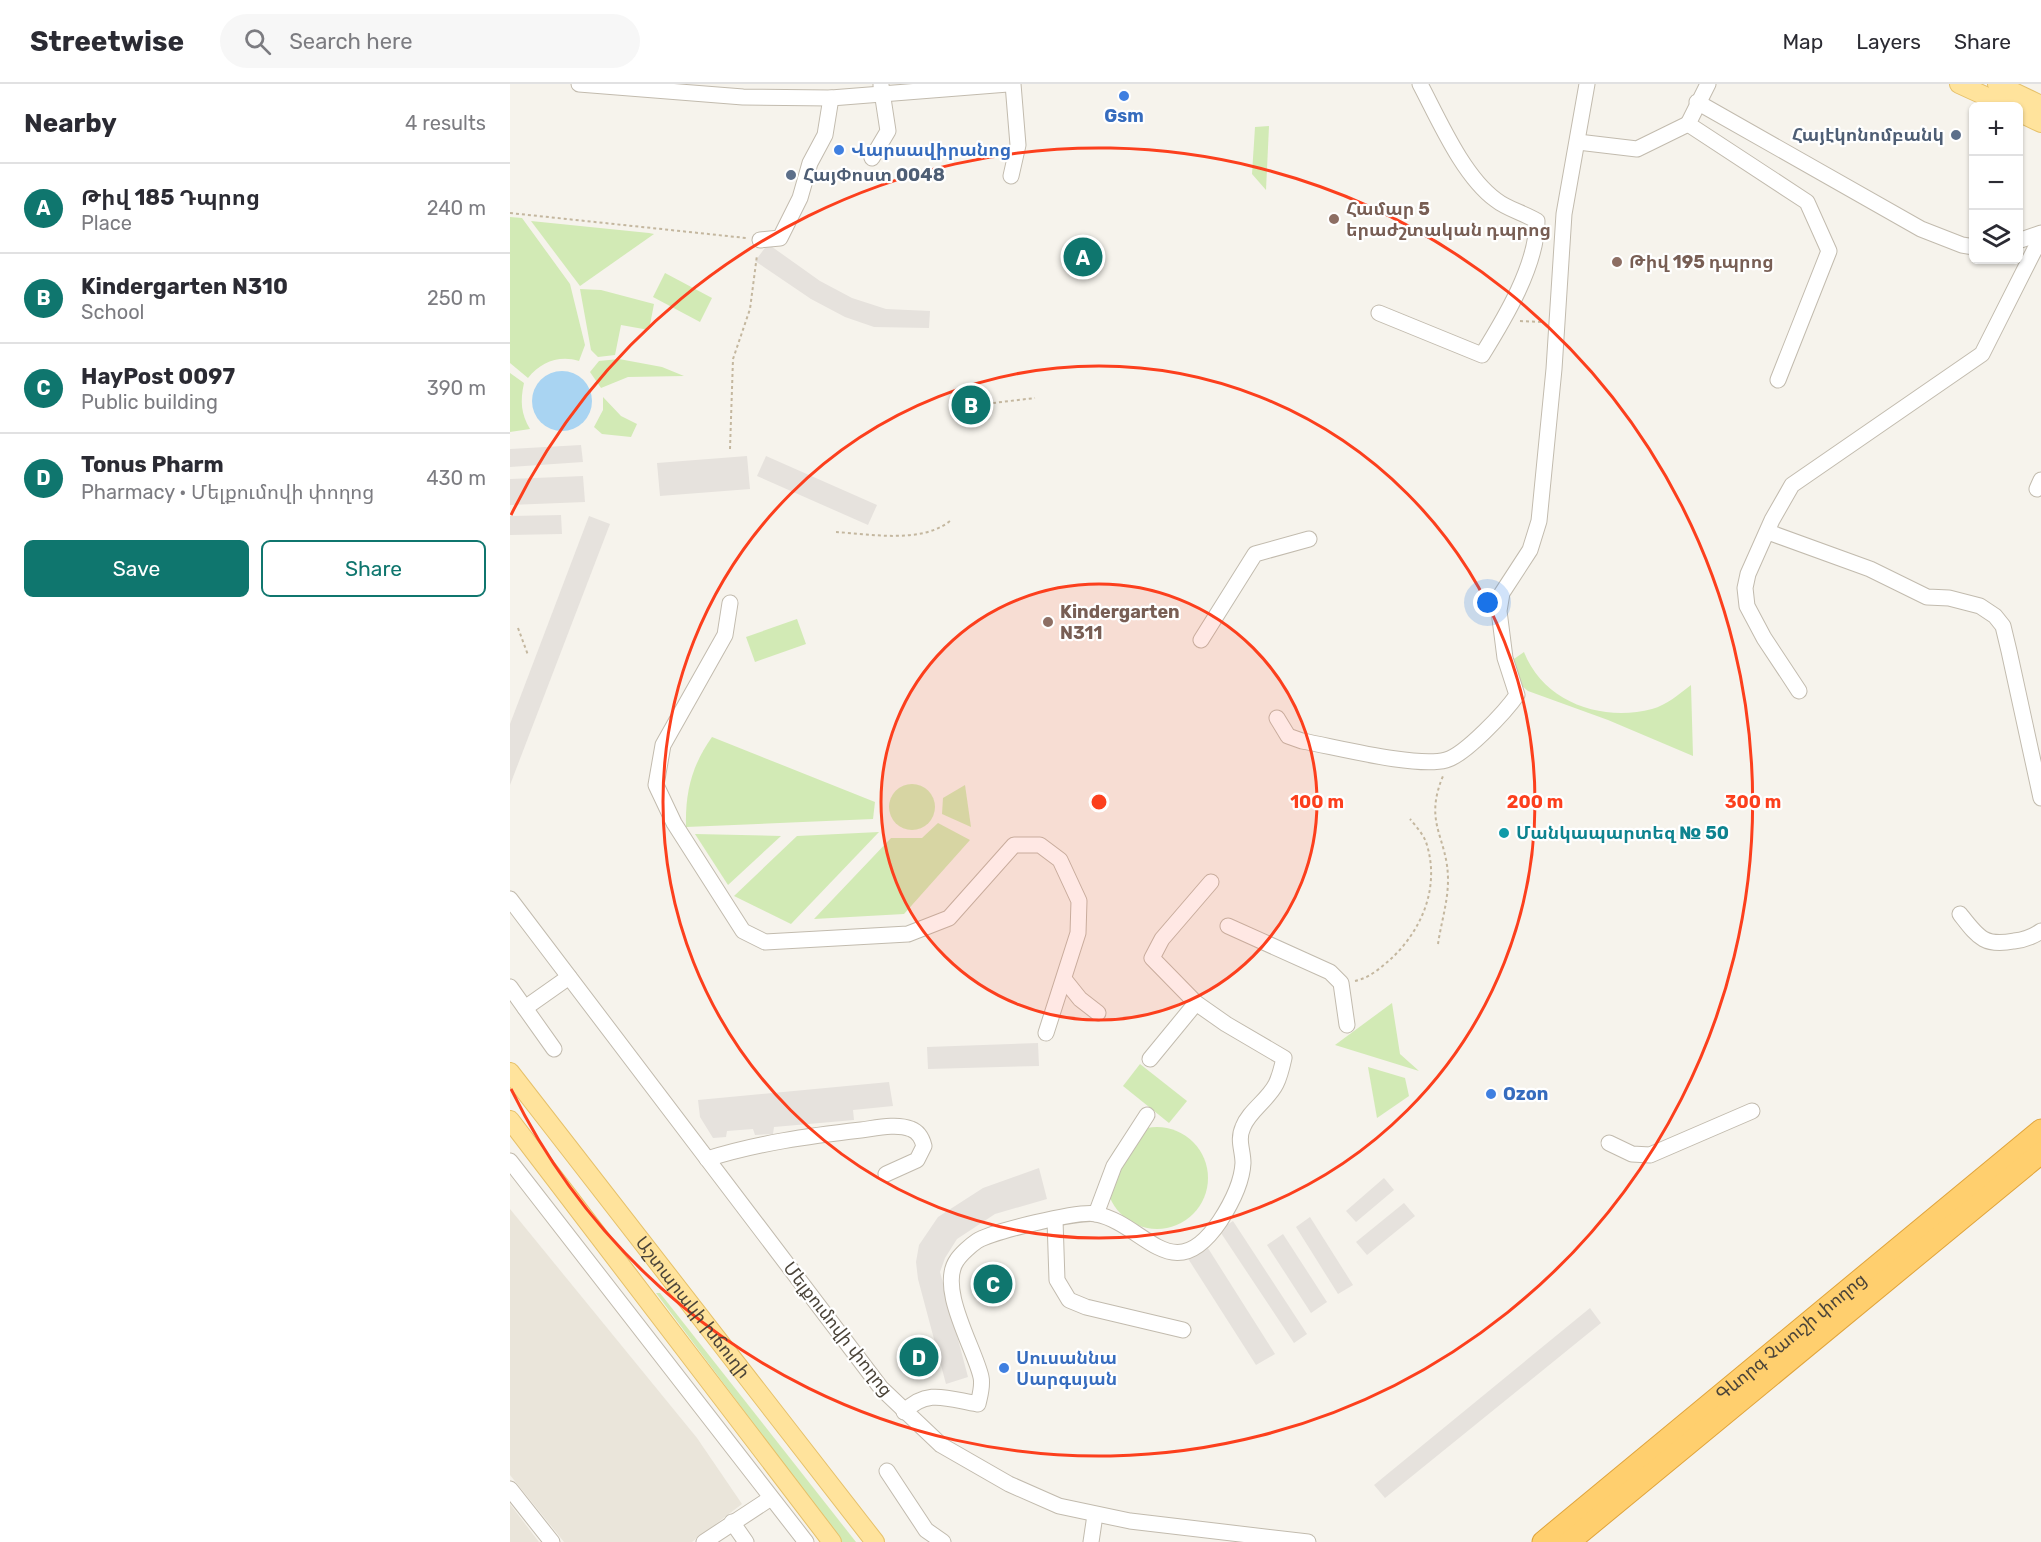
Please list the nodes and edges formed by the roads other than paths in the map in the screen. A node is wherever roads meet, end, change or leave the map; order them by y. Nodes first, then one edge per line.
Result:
1 (579, 84) edge
2 (1008, 84) edge
3 (1014, 84) edge
4 (1420, 84) edge
5 (1587, 84) edge
6 (1708, 84) edge
7 (1959, 84) edge
8 (1997, 84) edge
9 (882, 89) edge
10 (831, 98) junction
11 (1697, 102) junction
12 (1998, 102) edge
13 (2041, 105) edge
14 (2023, 114) edge
15 (2041, 123) edge
16 (1688, 124) junction
17 (1578, 142) junction
18 (872, 158) dead end
19 (1011, 176) dead end
20 (2041, 235) edge
21 (760, 240) road end
22 (2023, 240) edge
23 (1969, 246) edge
24 (1379, 313) dead end
25 (1778, 380) dead end
26 (1768, 532) junction
27 (1309, 539) dead end
28 (730, 603) dead end
29 (1201, 640) dead end
30 (1799, 691) dead end
31 (1277, 718) dead end
32 (2036, 744) edge
33 (2041, 798) edge
34 (1211, 882) dead end
35 (510, 899) edge
36 (1960, 914) dead end
37 (1228, 926) dead end
38 (2041, 932) edge
39 (568, 977) junction
40 (1064, 979) junction
41 (510, 987) edge
42 (1196, 1003) junction
43 (525, 1008) junction
44 (1098, 1013) dead end
45 (1347, 1025) dead end
46 (1046, 1033) dead end
47 (554, 1049) dead end
48 (1150, 1059) dead end
49 (510, 1072) edge
50 (1752, 1111) dead end
51 (1147, 1115) dead end
52 (510, 1120) edge
53 (2041, 1130) edge
54 (1609, 1143) dead end
55 (2041, 1154) edge
56 (707, 1159) junction
57 (510, 1161) edge
58 (886, 1174) dead end
59 (1096, 1214) junction
60 (1055, 1220) junction
61 (655, 1259) junction
62 (628, 1278) junction
63 (1183, 1330) dead end
64 (904, 1412) junction
65 (887, 1471) dead end
66 (510, 1489) edge
67 (771, 1498) junction
68 (1622, 1498) junction
69 (1095, 1515) junction
70 (732, 1522) junction
71 (552, 1542) edge
72 (704, 1542) edge
73 (746, 1542) edge
74 (806, 1542) edge
75 (832, 1542) edge
76 (876, 1542) edge
77 (943, 1542) edge
78 (1091, 1542) edge
79 (1308, 1542) edge
80 (1543, 1542) edge
81 (1569, 1542) edge
82 (1588, 1542) edge

1 - 10 street
2 - 9 street
3 - 19 street
4 - 24 street
5 - 17 street
6 - 11 street
7 - 12 main road
8 - 13 main road
9 - 10 street
9 - 18 street
10 - 21 street
11 - 16 street
11 - 23 street
14 - 15 main road
16 - 17 street
16 - 25 street
17 - 31 street
20 - 22 street
20 - 26 street
26 - 30 street
26 - 32 street
27 - 29 street
28 - 40 street
32 - 33 street
34 - 42 street
35 - 39 street, Մելքումովի փողոց
36 - 38 street
37 - 45 street
39 - 43 street
39 - 56 street, Մելքումովի փողոց
40 - 44 street
40 - 46 street
41 - 43 street
42 - 48 street
42 - 59 street
43 - 47 street
49 - 61 main road, Աշտարակի խճուղի
50 - 54 street
51 - 59 street
52 - 62 main road, Աշտարակի խճուղի
53 - 80 highway, Գևորգ Չաուշի փողոց
55 - 68 highway, Գևորգ Չաուշի փողոց
56 - 58 street
56 - 64 street, Մելքումովի փողոց
57 - 67 street
59 - 60 street
60 - 63 street
60 - 64 street
61 - 62 main road
61 - 76 main road, Աշտարակի խճուղի
62 - 75 main road, Աշտարակի խճուղի
64 - 69 street, Մելքումովի փողոց
65 - 77 street
66 - 71 street
67 - 70 street
67 - 74 street
68 - 81 highway
68 - 82 highway
69 - 78 street
69 - 79 street, Մելքումովի փողոց
70 - 72 street
70 - 73 street

